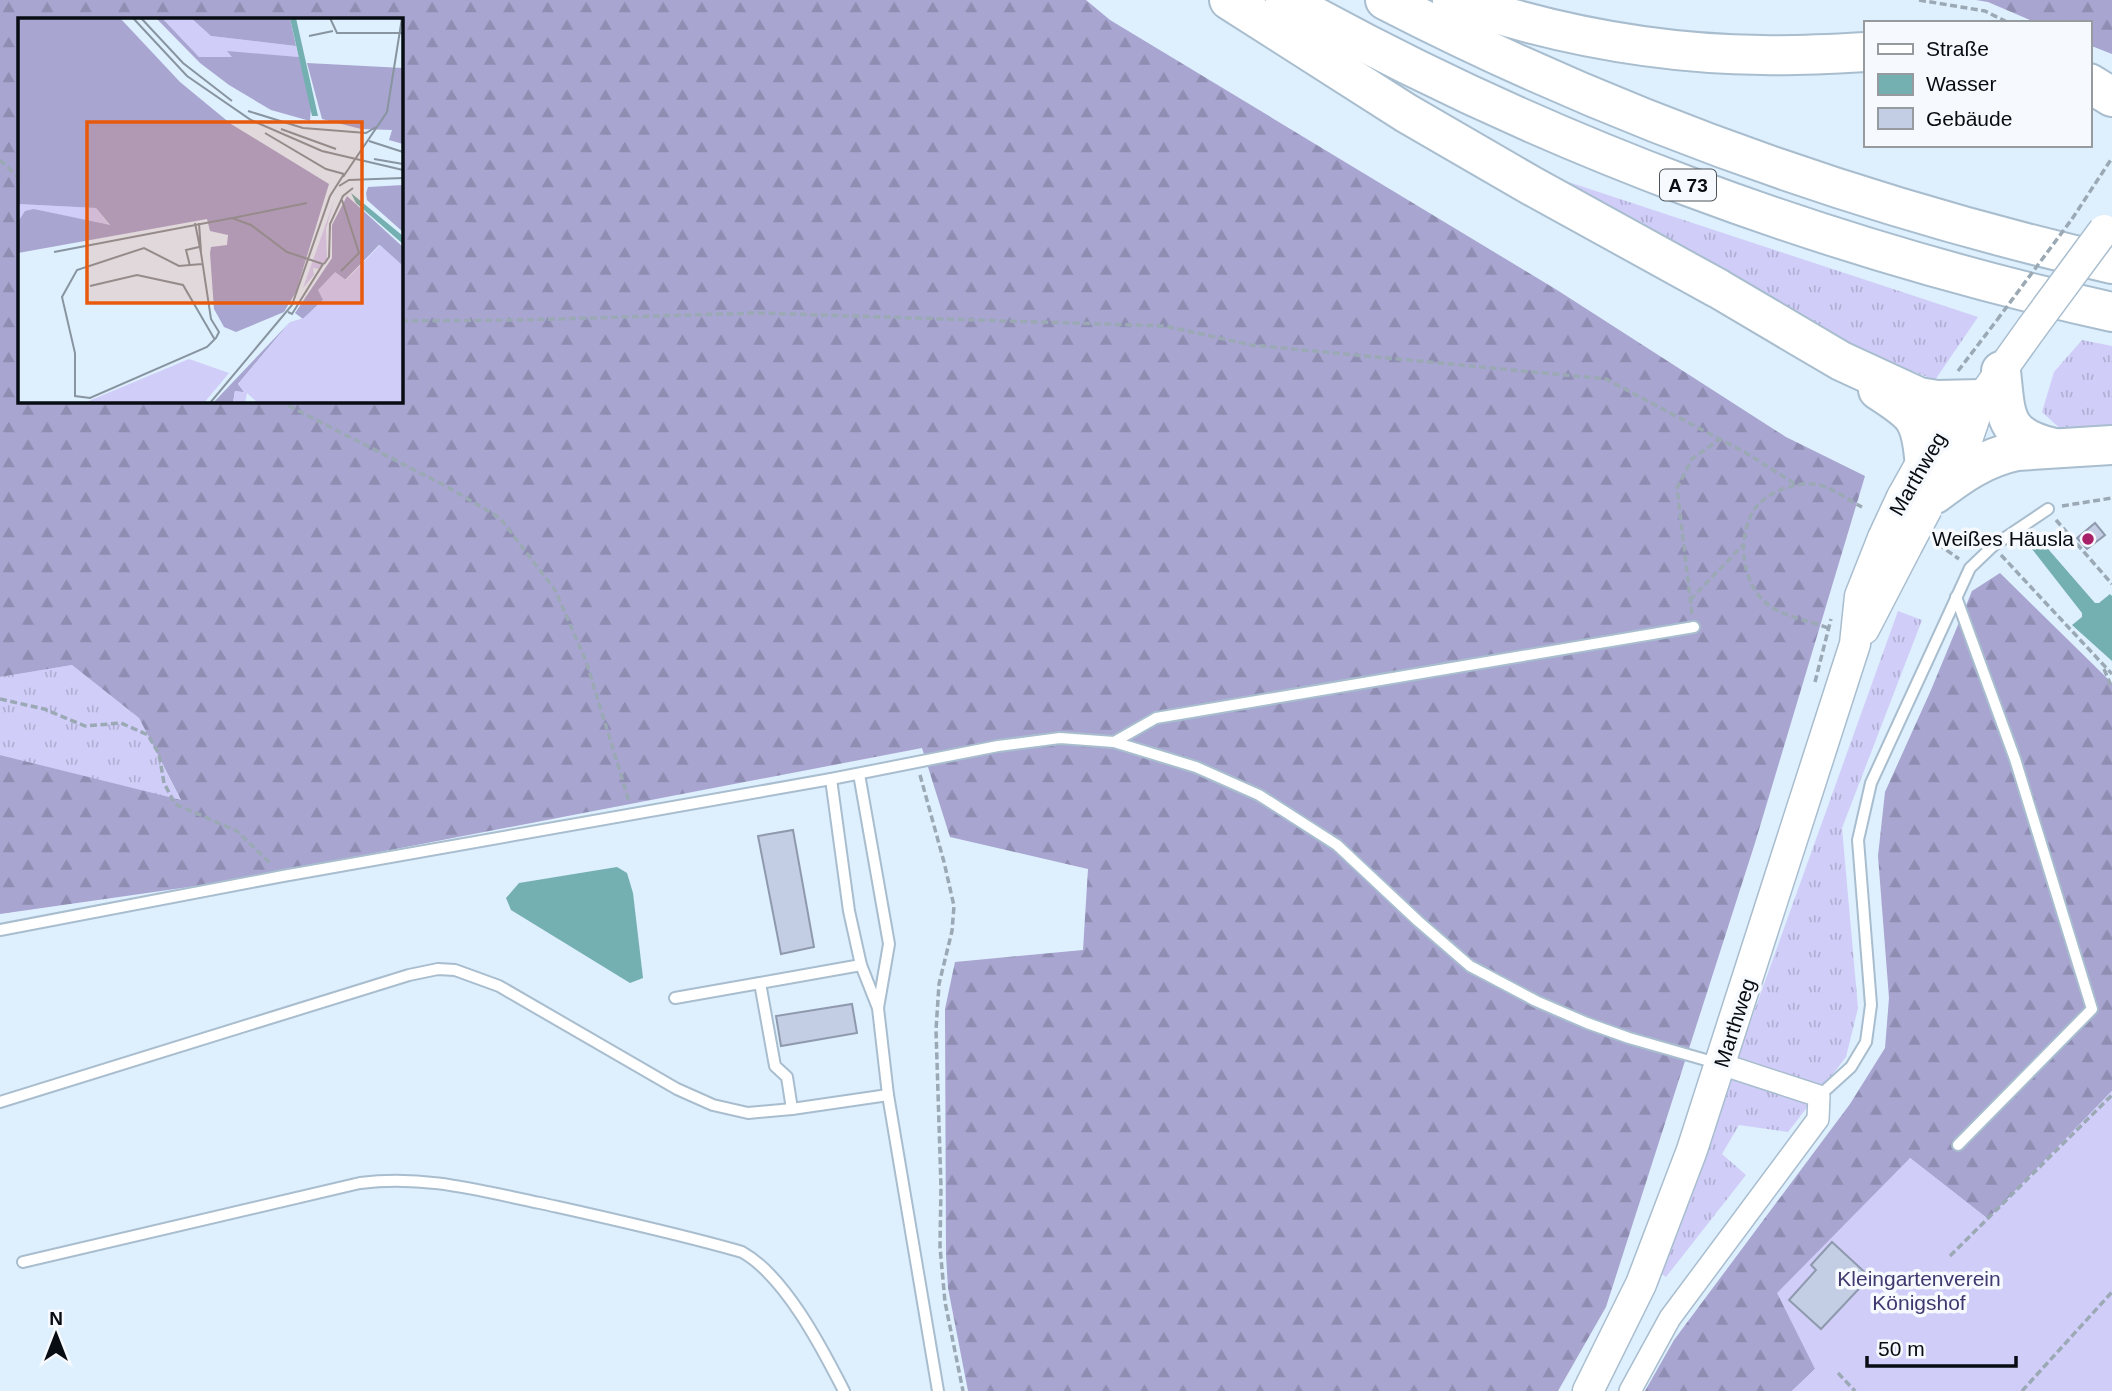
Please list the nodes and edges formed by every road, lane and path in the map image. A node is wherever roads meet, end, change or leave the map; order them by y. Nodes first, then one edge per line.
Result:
1 (1228, 0) edge
2 (1285, 0) edge
3 (1385, 0) edge
4 (1452, 0) edge
5 (1919, 0) edge
6 (2005, 21) edge
7 (1864, 52) edge
8 (2091, 82) edge
9 (2091, 83) edge
10 (2112, 84) edge
11 (2112, 97) edge
12 (2112, 158) edge
13 (0, 160) edge
14 (18, 177) edge
15 (2109, 238) edge
16 (2112, 312) edge
17 (1997, 320) dead end
18 (402, 321) edge
19 (1841, 361) junction
20 (1991, 385) junction
21 (281, 402) edge
22 (1720, 439) junction
23 (2112, 445) edge
24 (2055, 448) junction
25 (1924, 457) junction
26 (1797, 485) junction
27 (2112, 498) edge
28 (1922, 500) junction
29 (1862, 507) dead end
30 (2048, 509) junction
31 (1744, 544) junction
32 (1938, 544) dead end
33 (1993, 546) junction
34 (1970, 568) junction
35 (2112, 584) edge
36 (1956, 597) junction
37 (1690, 600) junction
38 (1695, 627) joint
39 (1828, 628) dead end
40 (2103, 667) junction
41 (2112, 674) edge
42 (2112, 688) edge
43 (0, 699) edge
44 (1114, 742) junction
45 (917, 763) junction
46 (859, 774) junction
47 (831, 779) junction
48 (633, 815) junction
49 (283, 876) junction
50 (0, 930) edge
51 (861, 965) junction
52 (760, 983) junction
53 (675, 998) dead end
54 (878, 1008) junction
55 (1721, 1064) junction
56 (888, 1095) junction
57 (2112, 1095) edge
58 (1819, 1096) junction
59 (0, 1102) edge
60 (792, 1109) junction
61 (1958, 1145) dead end
62 (1950, 1255) dead end
63 (23, 1262) dead end
64 (2112, 1292) edge
65 (1838, 1373) dead end
66 (845, 1391) edge
67 (938, 1391) edge
68 (963, 1391) edge
69 (1588, 1391) edge
70 (1630, 1391) edge
71 (1855, 1391) edge
72 (2022, 1391) edge

1 - 19 highway
2 - 16 highway, A 73
3 - 15 highway, A 73
4 - 7 highway
5 - 6 path
8 - 10 highway
9 - 11 highway
12 - 17 path, bridge
13 - 14 path
15 - 20 main road, Marthweg, bridge
18 - 22 path
19 - 20 highway
19 - 25 highway
20 - 24 highway
20 - 25 main road, Marthweg
20 - 28 main road, Marthweg
21 - 48 path
22 - 26 path
22 - 37 path
23 - 24 highway
24 - 28 highway
25 - 28 main road, Marthweg
26 - 29 path
26 - 31 path
27 - 30 path
28 - 55 main road, Marthweg, bridge
30 - 33 lane
30 - 35 path
31 - 37 path
31 - 39 path
32 - 34 path
33 - 34 lane
33 - 40 path
34 - 36 lane
36 - 58 lane
36 - 61 lane
37 - 38 path
38 - 44 lane
40 - 41 path
40 - 42 path
43 - 49 path
44 - 45 lane
44 - 55 lane
45 - 46 lane
45 - 68 path
46 - 47 lane
46 - 54 lane
47 - 48 lane
47 - 51 lane
48 - 49 lane
49 - 50 lane
51 - 52 lane
51 - 54 lane
52 - 53 lane
52 - 60 lane
54 - 56 lane
55 - 58 street
55 - 69 main road, Marthweg
56 - 60 lane
56 - 67 lane
57 - 62 path
58 - 70 street
59 - 60 lane
63 - 66 lane
64 - 72 path
65 - 71 path

